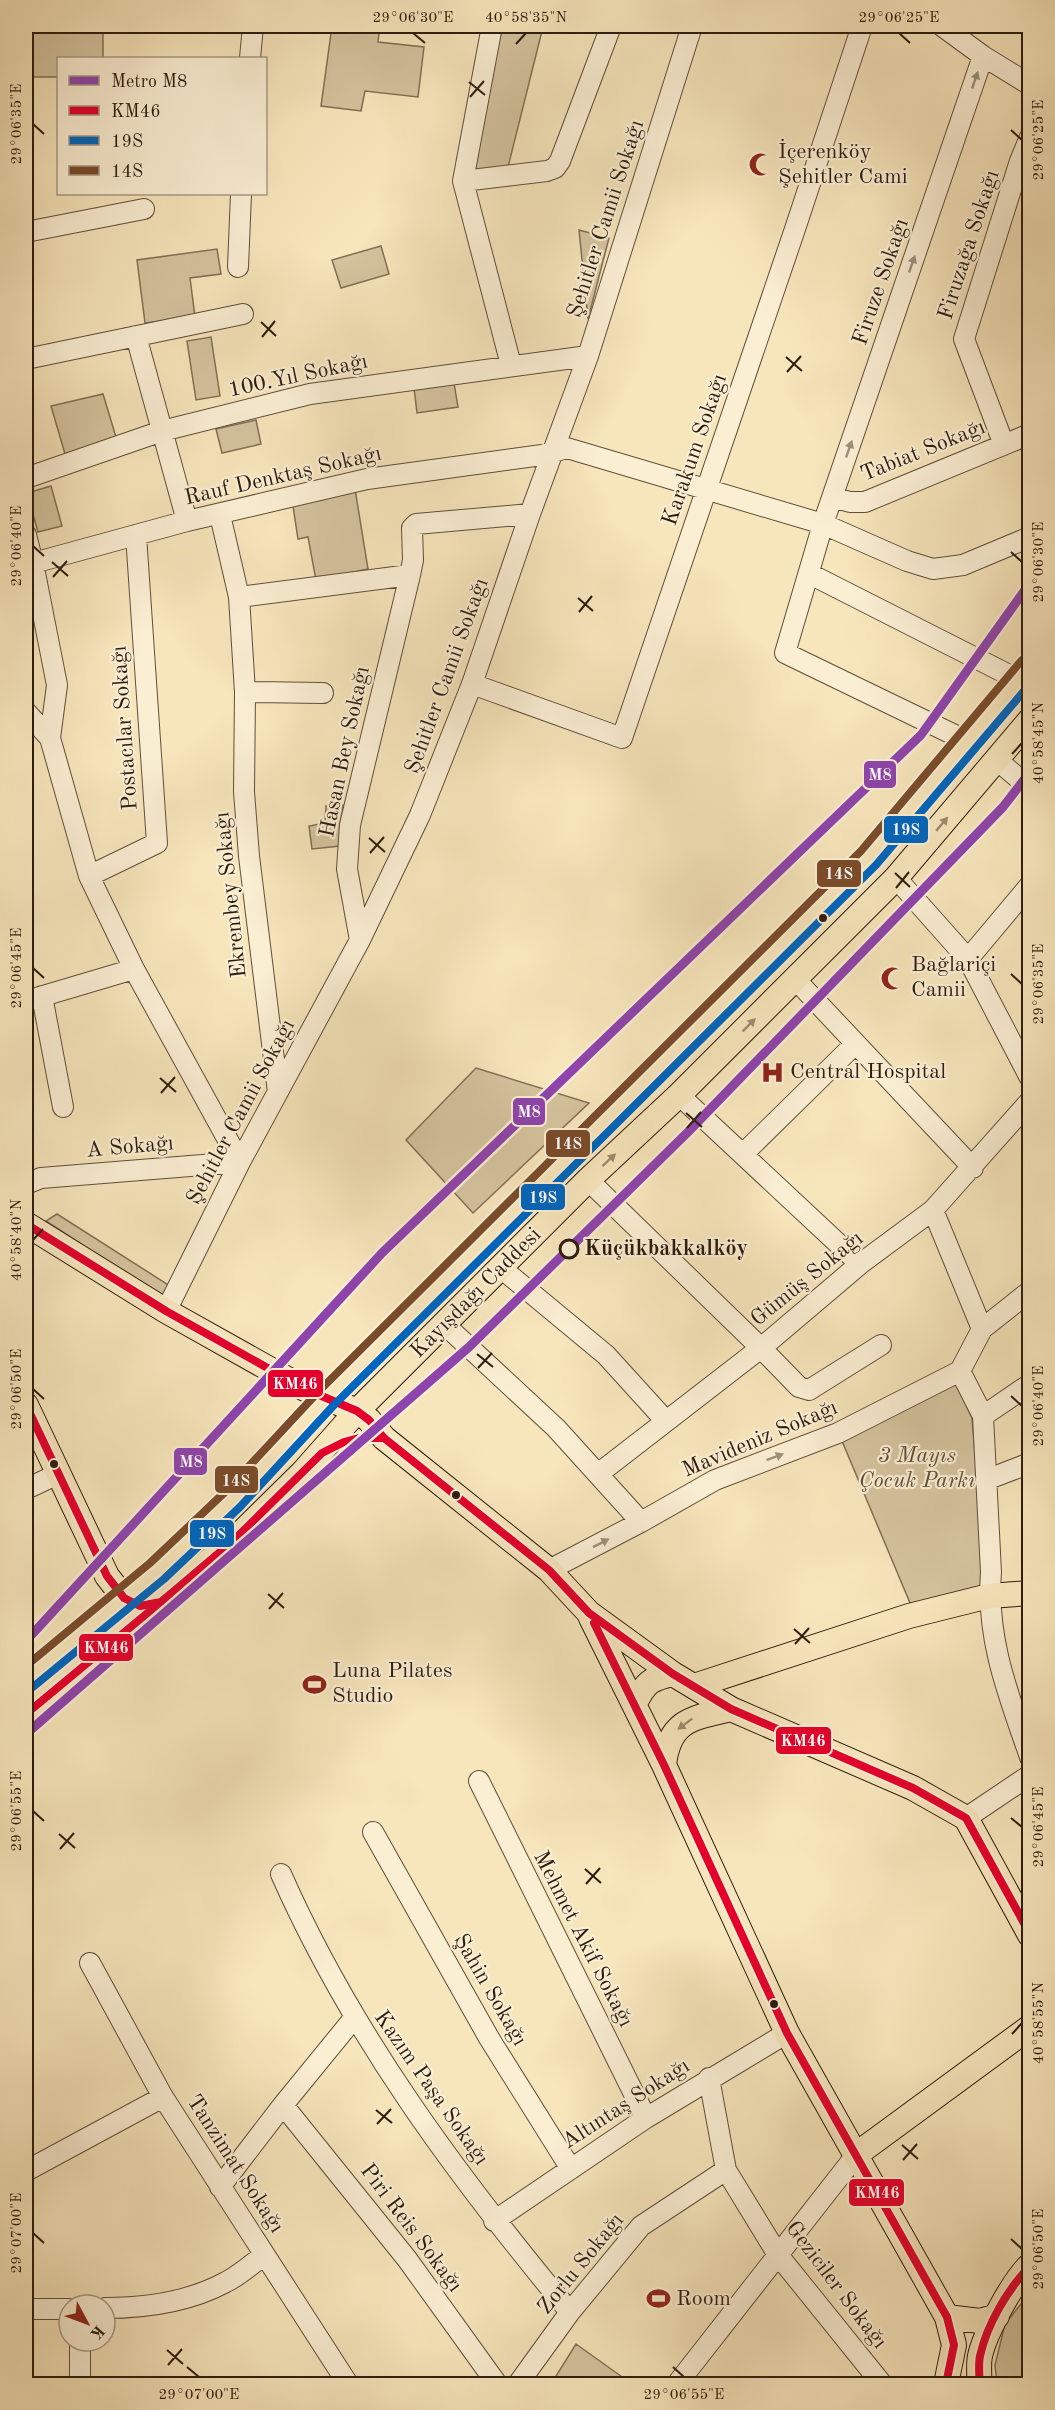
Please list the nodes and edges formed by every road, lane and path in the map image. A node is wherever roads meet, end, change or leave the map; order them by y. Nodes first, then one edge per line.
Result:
1 (253, 26) edge
2 (492, 26) edge
3 (611, 26) edge
4 (692, 26) edge
5 (862, 26) edge
6 (942, 26) edge
7 (983, 56) junction
8 (250, 57) edge
9 (1029, 85) edge
10 (1029, 137) edge
11 (1025, 170) edge
12 (463, 181) junction
13 (241, 195) edge
14 (144, 209) dead end
15 (26, 232) edge
16 (238, 267) dead end
17 (243, 315) dead end
18 (136, 336) junction
19 (588, 356) junction
20 (26, 360) edge
21 (511, 365) junction
22 (162, 431) junction
23 (1029, 434) edge
24 (1004, 445) junction
25 (554, 450) junction
26 (26, 478) edge
27 (706, 489) junction
28 (833, 497) junction
29 (530, 514) junction
30 (220, 515) junction
31 (187, 521) junction
32 (823, 524) junction
33 (26, 535) edge
34 (136, 535) junction
35 (1029, 537) edge
36 (29, 564) edge
37 (810, 574) junction
38 (410, 575) junction
39 (239, 597) junction
40 (1024, 674) edge
41 (472, 684) junction
42 (244, 692) junction
43 (323, 693) dead end
44 (26, 712) edge
45 (1029, 720) edge
46 (50, 738) junction
47 (969, 742) junction
48 (997, 760) junction
49 (1029, 788) edge
50 (89, 876) junction
51 (896, 878) junction
52 (1029, 885) edge
53 (360, 940) junction
54 (968, 959) junction
55 (134, 969) junction
56 (795, 979) junction
57 (34, 998) edge
58 (855, 1044) junction
59 (1029, 1078) edge
60 (278, 1092) junction
61 (679, 1095) junction
62 (1029, 1101) edge
63 (63, 1107) dead end
64 (743, 1154) junction
65 (240, 1162) junction
66 (973, 1168) junction
67 (588, 1180) junction
68 (26, 1184) edge
69 (933, 1210) junction
70 (26, 1224) edge
71 (860, 1264) junction
72 (501, 1268) junction
73 (1029, 1291) edge
74 (166, 1311) junction
75 (444, 1324) junction
76 (982, 1329) junction
77 (881, 1345) dead end
78 (761, 1348) junction
79 (960, 1371) junction
80 (390, 1380) junction
81 (1029, 1384) edge
82 (316, 1397) junction
83 (26, 1405) edge
84 (357, 1411) junction
85 (983, 1416) junction
86 (665, 1420) junction
87 (384, 1438) junction
88 (322, 1453) junction
89 (1029, 1463) edge
90 (58, 1474) junction
91 (598, 1474) junction
92 (986, 1480) junction
93 (26, 1489) edge
94 (641, 1522) junction
95 (549, 1570) junction
96 (107, 1575) junction
97 (1029, 1593) edge
98 (989, 1596) junction
99 (124, 1598) junction
100 (161, 1602) junction
101 (589, 1613) junction
102 (95, 1621) junction
103 (673, 1674) junction
104 (26, 1679) edge
105 (694, 1686) junction
106 (635, 1703) junction
107 (731, 1709) junction
108 (26, 1714) edge
109 (1029, 1756) edge
110 (664, 1766) junction
111 (1029, 1774) edge
112 (479, 1781) dead end
113 (966, 1818) junction
114 (373, 1832) dead end
115 (281, 1874) dead end
116 (1029, 1935) edge
117 (90, 1963) dead end
118 (354, 2018) junction
119 (1029, 2027) edge
120 (787, 2033) junction
121 (709, 2078) junction
122 (163, 2097) junction
123 (283, 2104) junction
124 (646, 2118) junction
125 (857, 2154) junction
126 (571, 2169) junction
127 (726, 2170) junction
128 (26, 2171) edge
129 (220, 2187) junction
130 (494, 2221) junction
131 (264, 2255) junction
132 (778, 2255) junction
133 (1029, 2265) edge
134 (117, 2308) edge
135 (26, 2309) edge
136 (57, 2309) edge
137 (570, 2312) junction
138 (997, 2316) junction
139 (947, 2317) junction
140 (80, 2353) edge
141 (81, 2385) edge
142 (348, 2385) edge
143 (497, 2385) edge
144 (518, 2385) edge
145 (677, 2385) edge
146 (882, 2385) edge
147 (946, 2385) edge
148 (979, 2385) edge

1 - 8 street
2 - 12 street
3 - 12 street
4 - 19 street, Şehitler Camii Sokağı
5 - 27 street, Karakum Sokağı
6 - 7 street
7 - 9 street
28 -> 7 street, Firuze Sokağı
10 - 11 street, Firuzağa Sokağı
11 - 24 street, Firuzağa Sokağı
12 - 21 street
13 - 16 street
14 - 15 street
17 - 18 street
18 - 20 street
18 - 22 street
19 - 21 street, 100.Yıl Sokağı
19 - 25 street, Şehitler Camii Sokağı
21 - 22 street, 100.Yıl Sokağı
22 - 26 street, 100.Yıl Sokağı
22 - 31 street
23 - 24 street, Tabiat Sokağı
24 - 28 street, Tabiat Sokağı
25 - 27 street, Rauf Denktaş Sokağı
25 - 29 street, Şehitler Camii Sokağı
25 - 30 street, Rauf Denktaş Sokağı
27 - 32 street, Rauf Denktaş Sokağı
27 - 41 street, Karakum Sokağı
28 - 32 street, Firuze Sokağı
29 - 38 street, Hasan Bey Sokağı
29 - 41 street, Şehitler Camii Sokağı
30 - 31 street, Rauf Denktaş Sokağı
30 - 39 street, Ekrembey Sokağı
31 - 34 street, Rauf Denktaş Sokağı
32 - 35 street, Rauf Denktaş Sokağı
32 - 37 street, Firuze Sokağı
33 - 36 street
34 - 36 street, Rauf Denktaş Sokağı
34 - 50 street, Postacılar Sokağı
36 - 46 street
37 - 40 street
37 - 47 street, Firuze Sokağı
38 - 39 street
38 - 53 street, Hasan Bey Sokağı
39 - 42 street, Ekrembey Sokağı
40 - 47 main road, Kayışdağı Caddesi
41 - 53 street, Şehitler Camii Sokağı
42 - 43 street
42 - 60 street, Ekrembey Sokağı
44 - 46 street
45 - 48 main road, Kayışdağı Caddesi
46 - 50 street
47 - 82 main road, Kayışdağı Caddesi
48 - 49 street
51 -> 48 main road, Kayışdağı Caddesi
50 - 55 street
51 - 54 street
51 - 56 main road, Kayışdağı Caddesi
52 - 54 street
53 - 60 street, Şehitler Camii Sokağı
54 - 59 street
55 - 57 street
55 - 65 street
56 - 58 street
61 -> 56 main road, Kayışdağı Caddesi
57 - 63 street
58 - 64 street
58 - 66 street
60 - 65 street, Şehitler Camii Sokağı
61 - 64 street
67 -> 61 main road, Kayışdağı Caddesi
62 - 66 street, Gümüş Sokağı
64 - 71 street
65 - 68 street, A Sokağı
65 - 74 street, Şehitler Camii Sokağı
66 - 69 street, Gümüş Sokağı
67 - 72 main road, Kayışdağı Caddesi
67 - 78 street
69 - 71 street, Gümüş Sokağı
69 - 76 street
70 - 74 main road
71 - 78 street, Gümüş Sokağı
72 - 75 main road, Kayışdağı Caddesi
72 - 86 street
73 - 76 street
74 - 82 main road
75 - 80 main road, Kayışdağı Caddesi
75 - 91 street
76 - 79 street
77 - 78 street
78 - 86 street, Gümüş Sokağı
79 - 85 street
94 -> 79 street, Mavideniz Sokağı
80 - 84 main road, Kayışdağı Caddesi
80 - 87 main road
81 - 85 street
82 - 84 main road
82 - 88 main road
82 - 99 main road, Kayışdağı Caddesi
83 - 90 main road
84 - 87 main road
84 - 88 main road, Kayışdağı Caddesi
85 - 92 street
86 - 91 street, Gümüş Sokağı
87 - 88 main road
87 - 95 main road
88 - 100 main road, Kayışdağı Caddesi
89 - 92 street
90 - 93 street
90 - 96 main road
91 - 94 street
92 - 98 street
95 -> 94 street, Mavideniz Sokağı
95 - 101 main road
96 - 99 main road
96 - 102 main road
97 - 98 main road
98 - 105 main road
98 - 109 street
99 - 100 main road
99 - 102 main road, Kayışdağı Caddesi
100 - 108 main road, Kayışdağı Caddesi
101 - 103 main road
101 - 106 main road
102 - 104 main road, Kayışdağı Caddesi
103 - 105 main road
103 - 106 main road
105 - 107 main road
106 - 110 main road
107 -> 110 main road
107 - 113 main road
110 - 120 main road
111 - 113 street
112 - 124 street, Mehmet Akif Sokağı
113 - 116 main road
114 - 126 street, Şahin Sokağı
115 - 118 street, Kazım Paşa Sokağı
117 - 122 street, Tanzimat Sokağı
118 - 123 street
118 - 130 street, Kazım Paşa Sokağı
119 - 125 main road
120 - 121 street, Altıntaş Sokağı
120 - 125 main road
121 - 124 street, Altıntaş Sokağı
121 - 127 street, Geziciler Sokağı
122 - 128 street
122 - 129 street, Tanzimat Sokağı
123 - 129 street
123 - 143 street, Piri Reis Sokağı
124 - 126 street, Altıntaş Sokağı
125 - 132 street
125 - 139 main road
126 - 130 street, Altıntaş Sokağı
127 - 132 street, Geziciler Sokağı
127 - 137 street, Zorlu Sokağı
129 - 131 street, Tanzimat Sokağı
130 - 137 street, Kazım Paşa Sokağı
131 - 134 street
131 - 142 street, Tanzimat Sokağı
132 - 145 street
132 - 146 street, Geziciler Sokağı
133 - 138 main road
135 - 136 street
137 - 144 street, Zorlu Sokağı
138 - 139 main road
138 - 148 main road
139 - 147 main road
140 - 141 street

